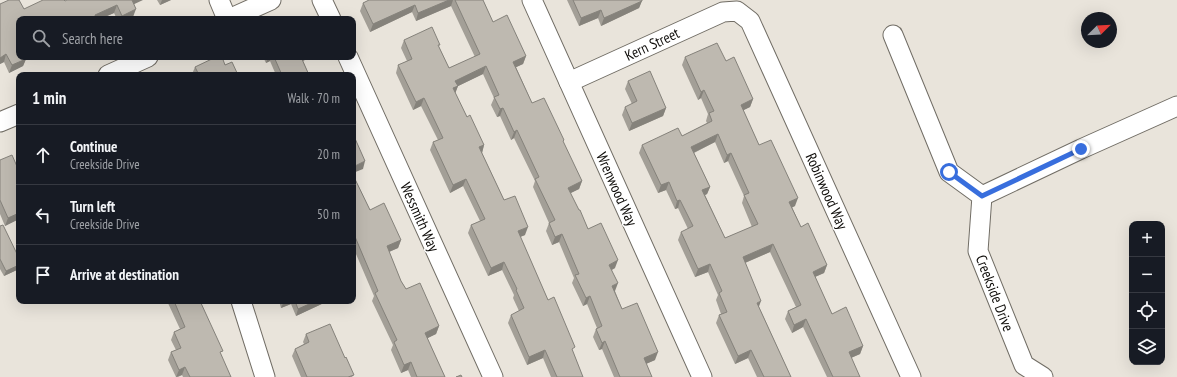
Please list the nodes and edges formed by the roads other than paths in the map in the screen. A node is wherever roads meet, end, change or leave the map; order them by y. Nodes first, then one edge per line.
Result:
1 (219, 0) edge
2 (271, 0) edge
3 (322, 0) edge
4 (532, 0) edge
5 (737, 11) joint
6 (227, 16) edge
7 (235, 16) edge
8 (330, 16) edge
9 (893, 34) dead end
10 (349, 60) edge
11 (144, 64) edge
12 (118, 72) edge
13 (355, 72) edge
14 (356, 75) edge
15 (569, 82) junction
16 (1177, 106) edge
17 (16, 115) edge
18 (0, 122) edge
19 (982, 196) junction
20 (242, 304) edge
21 (265, 377) edge
22 (493, 377) edge
23 (702, 377) edge
24 (911, 377) edge
25 (1044, 377) edge

1 - 6 street
2 - 7 street
3 - 8 street
4 - 15 street, Wrenwood Way
5 - 15 street, Kern Street
5 - 24 street, Robinwood Way
9 - 19 street
10 - 13 street, Wessmith Way
11 - 12 street
14 - 22 street, Wessmith Way
15 - 23 street, Wrenwood Way
16 - 19 street
17 - 18 street
19 - 25 street, Creekside Drive
20 - 21 street

